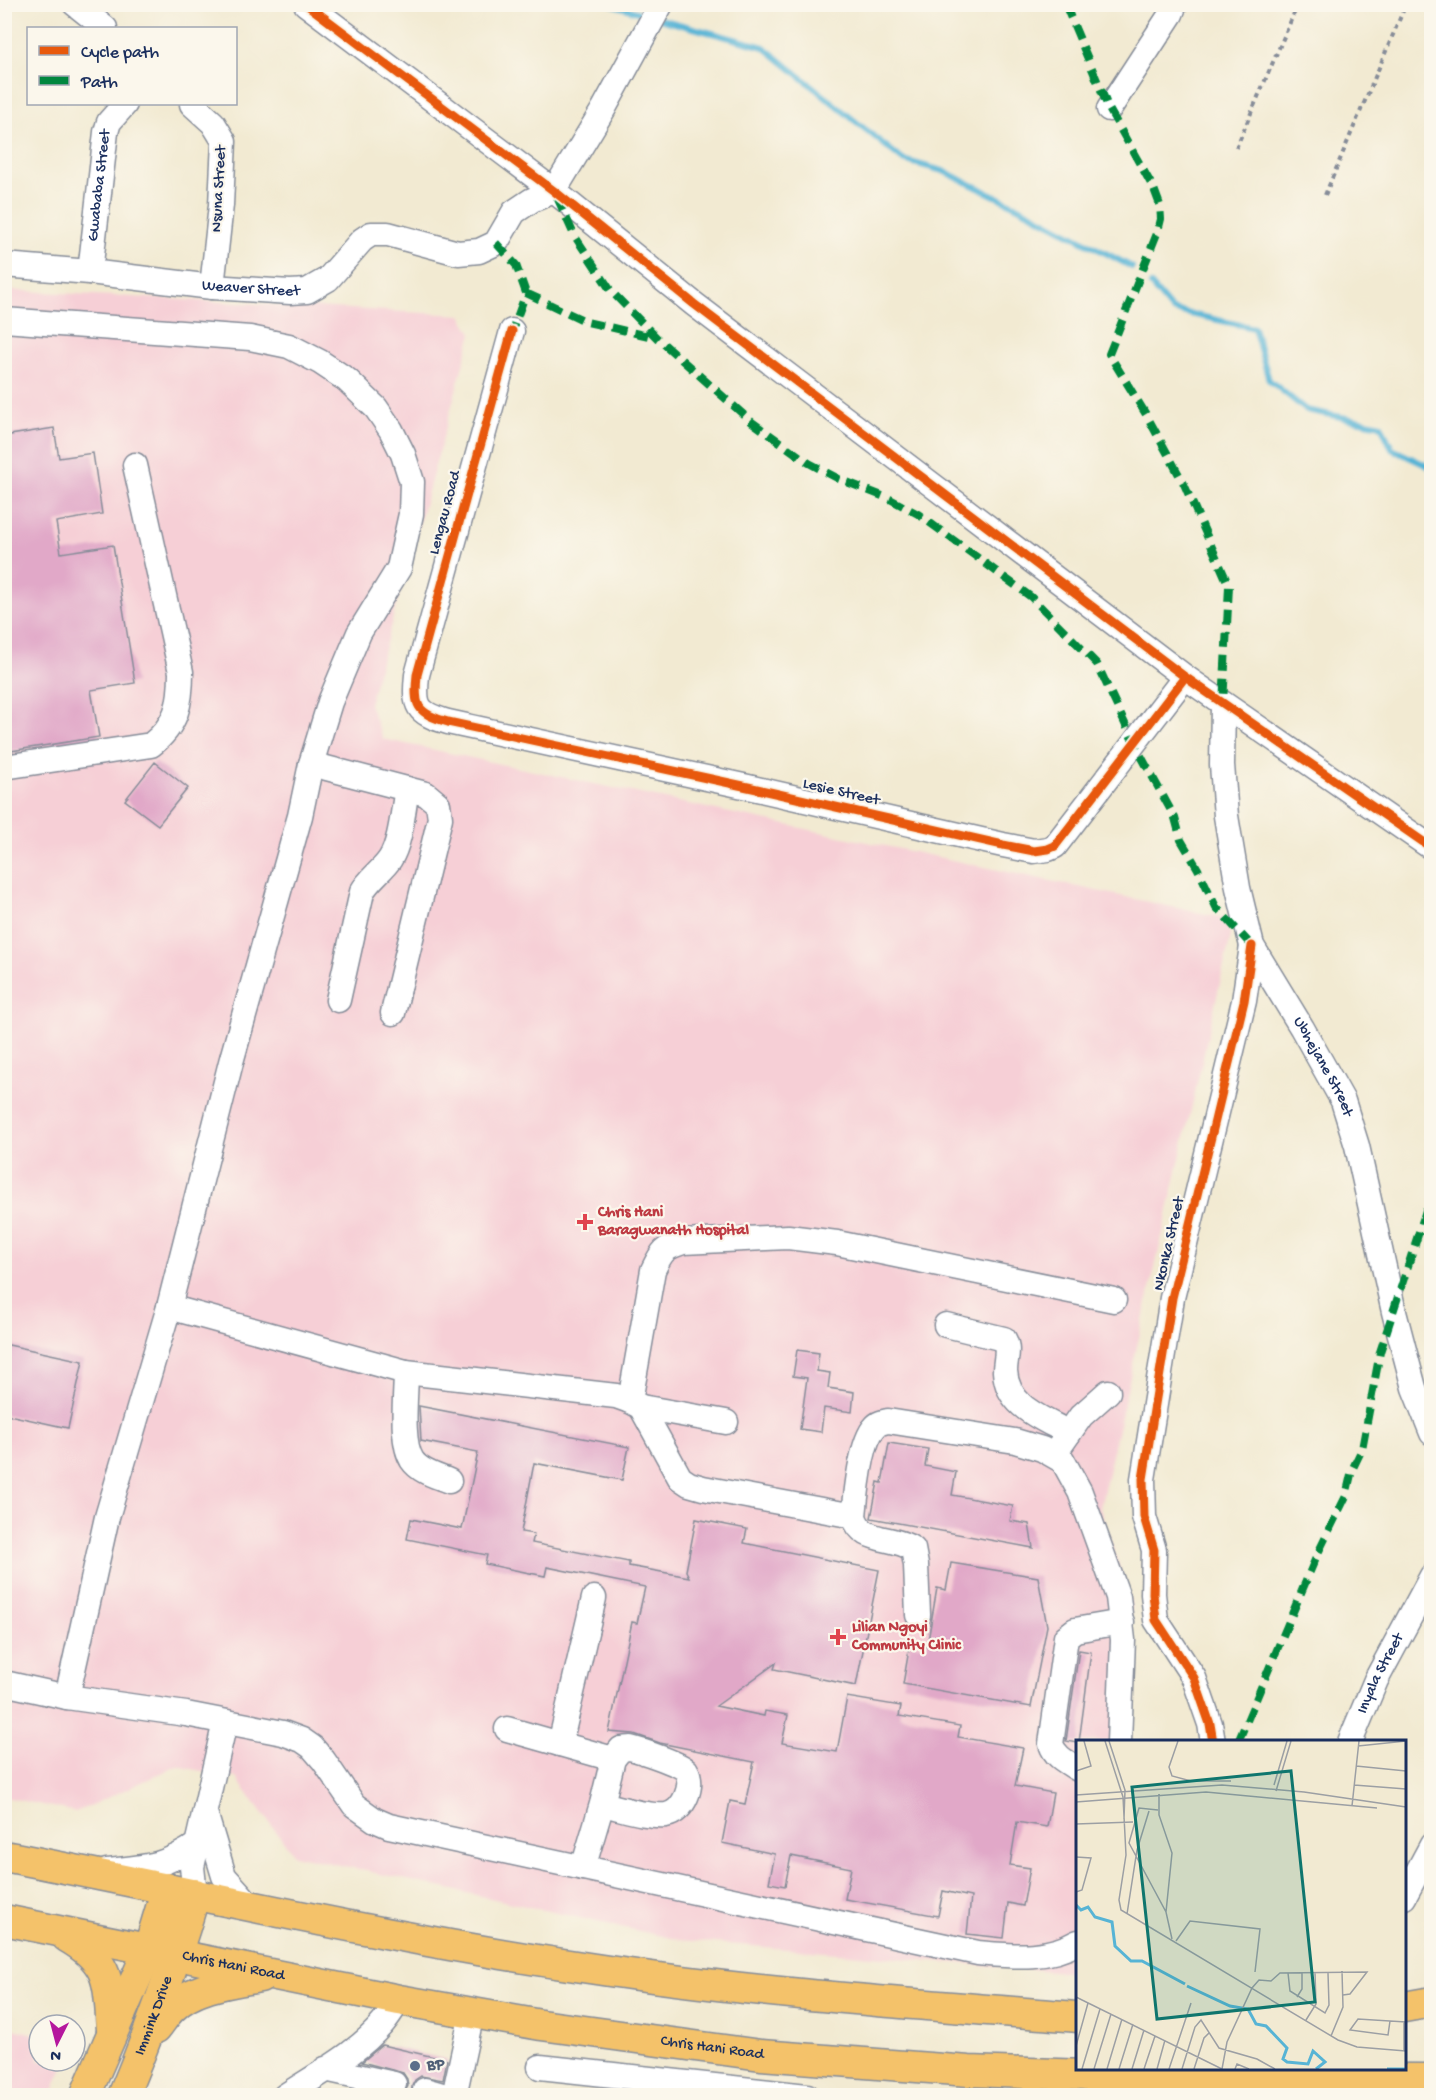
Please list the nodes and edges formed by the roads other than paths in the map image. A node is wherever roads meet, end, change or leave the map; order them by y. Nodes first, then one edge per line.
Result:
1 (75, 4) edge
2 (306, 4) edge
3 (661, 4) edge
4 (1175, 4) edge
5 (104, 27) edge
6 (124, 105) edge
7 (193, 105) edge
8 (1109, 109) dead end
9 (554, 191) junction
10 (4, 265) edge
11 (90, 272) junction
12 (212, 287) junction
13 (4, 320) edge
14 (512, 331) dead end
15 (135, 465) dead end
16 (1185, 677) junction
17 (417, 704) joint
18 (1223, 705) junction
19 (311, 764) junction
20 (4, 767) edge
21 (407, 789) junction
22 (1431, 848) edge
23 (1252, 946) junction
24 (338, 1000) dead end
25 (393, 1012) dead end
26 (1114, 1300) dead end
27 (169, 1307) junction
28 (946, 1325) dead end
29 (406, 1372) junction
30 (1108, 1392) dead end
31 (636, 1404) junction
32 (726, 1422) dead end
33 (1069, 1433) junction
34 (1431, 1433) edge
35 (1054, 1455) junction
36 (448, 1481) dead end
37 (854, 1516) junction
38 (1431, 1576) edge
39 (594, 1598) dead end
40 (918, 1615) dead end
41 (1122, 1622) junction
42 (4, 1683) edge
43 (67, 1697) junction
44 (225, 1722) junction
45 (507, 1728) dead end
46 (1119, 1740) edge
47 (1213, 1740) edge
48 (1351, 1740) edge
49 (560, 1744) junction
50 (613, 1759) junction
51 (1076, 1768) edge
52 (602, 1804) junction
53 (205, 1814) junction
54 (1431, 1845) edge
55 (4, 1856) edge
56 (583, 1868) junction
57 (87, 1872) junction
58 (188, 1873) junction
59 (1406, 1893) edge
60 (250, 1905) junction
61 (4, 1920) edge
62 (56, 1930) junction
63 (1076, 1942) edge
64 (148, 1951) junction
65 (177, 1956) junction
66 (271, 1974) junction
67 (399, 2000) junction
68 (1431, 2002) edge
69 (1406, 2007) edge
70 (472, 2013) junction
71 (1076, 2017) edge
72 (1406, 2020) edge
73 (1431, 2020) edge
74 (112, 2033) junction
75 (146, 2042) junction
76 (540, 2067) dead end
77 (326, 2069) junction
78 (1429, 2080) edge
79 (394, 2084) dead end
80 (85, 2096) edge
81 (123, 2096) edge
82 (285, 2096) edge
83 (454, 2096) edge
84 (807, 2096) edge

1 - 5 street
2 - 9 street
3 - 9 street
4 - 8 street
6 - 11 street, Gwababa Street
7 - 12 street, Nsuna Street
9 - 12 street, Weaver Street
9 - 16 street
10 - 11 street, Weaver Street
11 - 12 street, Weaver Street
13 - 19 street
14 - 17 street, Lengau Road
15 - 20 street
16 - 17 street, Lesie Street
16 - 18 street
18 - 22 street
18 - 23 street, Ubhejane Street
19 - 21 street
19 - 27 street
21 - 24 street
21 - 25 street
23 - 34 street, Ubhejane Street
23 - 47 street, Nkonka Street
26 - 31 street
27 - 29 street
27 - 43 street
28 - 33 street
29 - 31 street
29 - 36 street
30 - 33 street
31 - 32 street
31 - 37 street
33 - 35 street
35 - 37 street
35 - 41 street
37 - 40 street
38 - 48 street, Inyala Street
39 - 49 street
41 - 46 street
41 - 51 street
42 - 43 street
43 - 44 street
44 - 53 street, Immink Drive
44 - 56 street
45 - 49 street
49 - 50 street
50 - 52 street
50 - 52 street
52 - 56 street
53 - 58 street, Immink Drive
53 - 60 street
54 - 59 street
55 - 57 main road
56 - 63 street
57 - 58 main road
57 - 58 street
58 - 60 main road
58 - 64 main road, Immink Drive
58 - 65 main road, Immink Drive
60 - 71 main road
61 - 62 main road, Chris Hani Road
62 - 64 main road, Chris Hani Road
62 - 74 main road
64 - 65 main road, Chris Hani Road
64 - 74 main road, Immink Drive
65 - 66 main road, Chris Hani Road
65 - 75 main road, Immink Drive
66 - 67 main road, Chris Hani Road
66 - 75 main road
67 - 70 main road, Chris Hani Road
67 - 77 street
68 - 69 main road
70 - 78 main road, Chris Hani Road
70 - 83 street
72 - 73 main road
74 - 80 main road, Immink Drive
75 - 81 main road, Immink Drive
76 - 84 street
77 - 79 street
77 - 82 street

